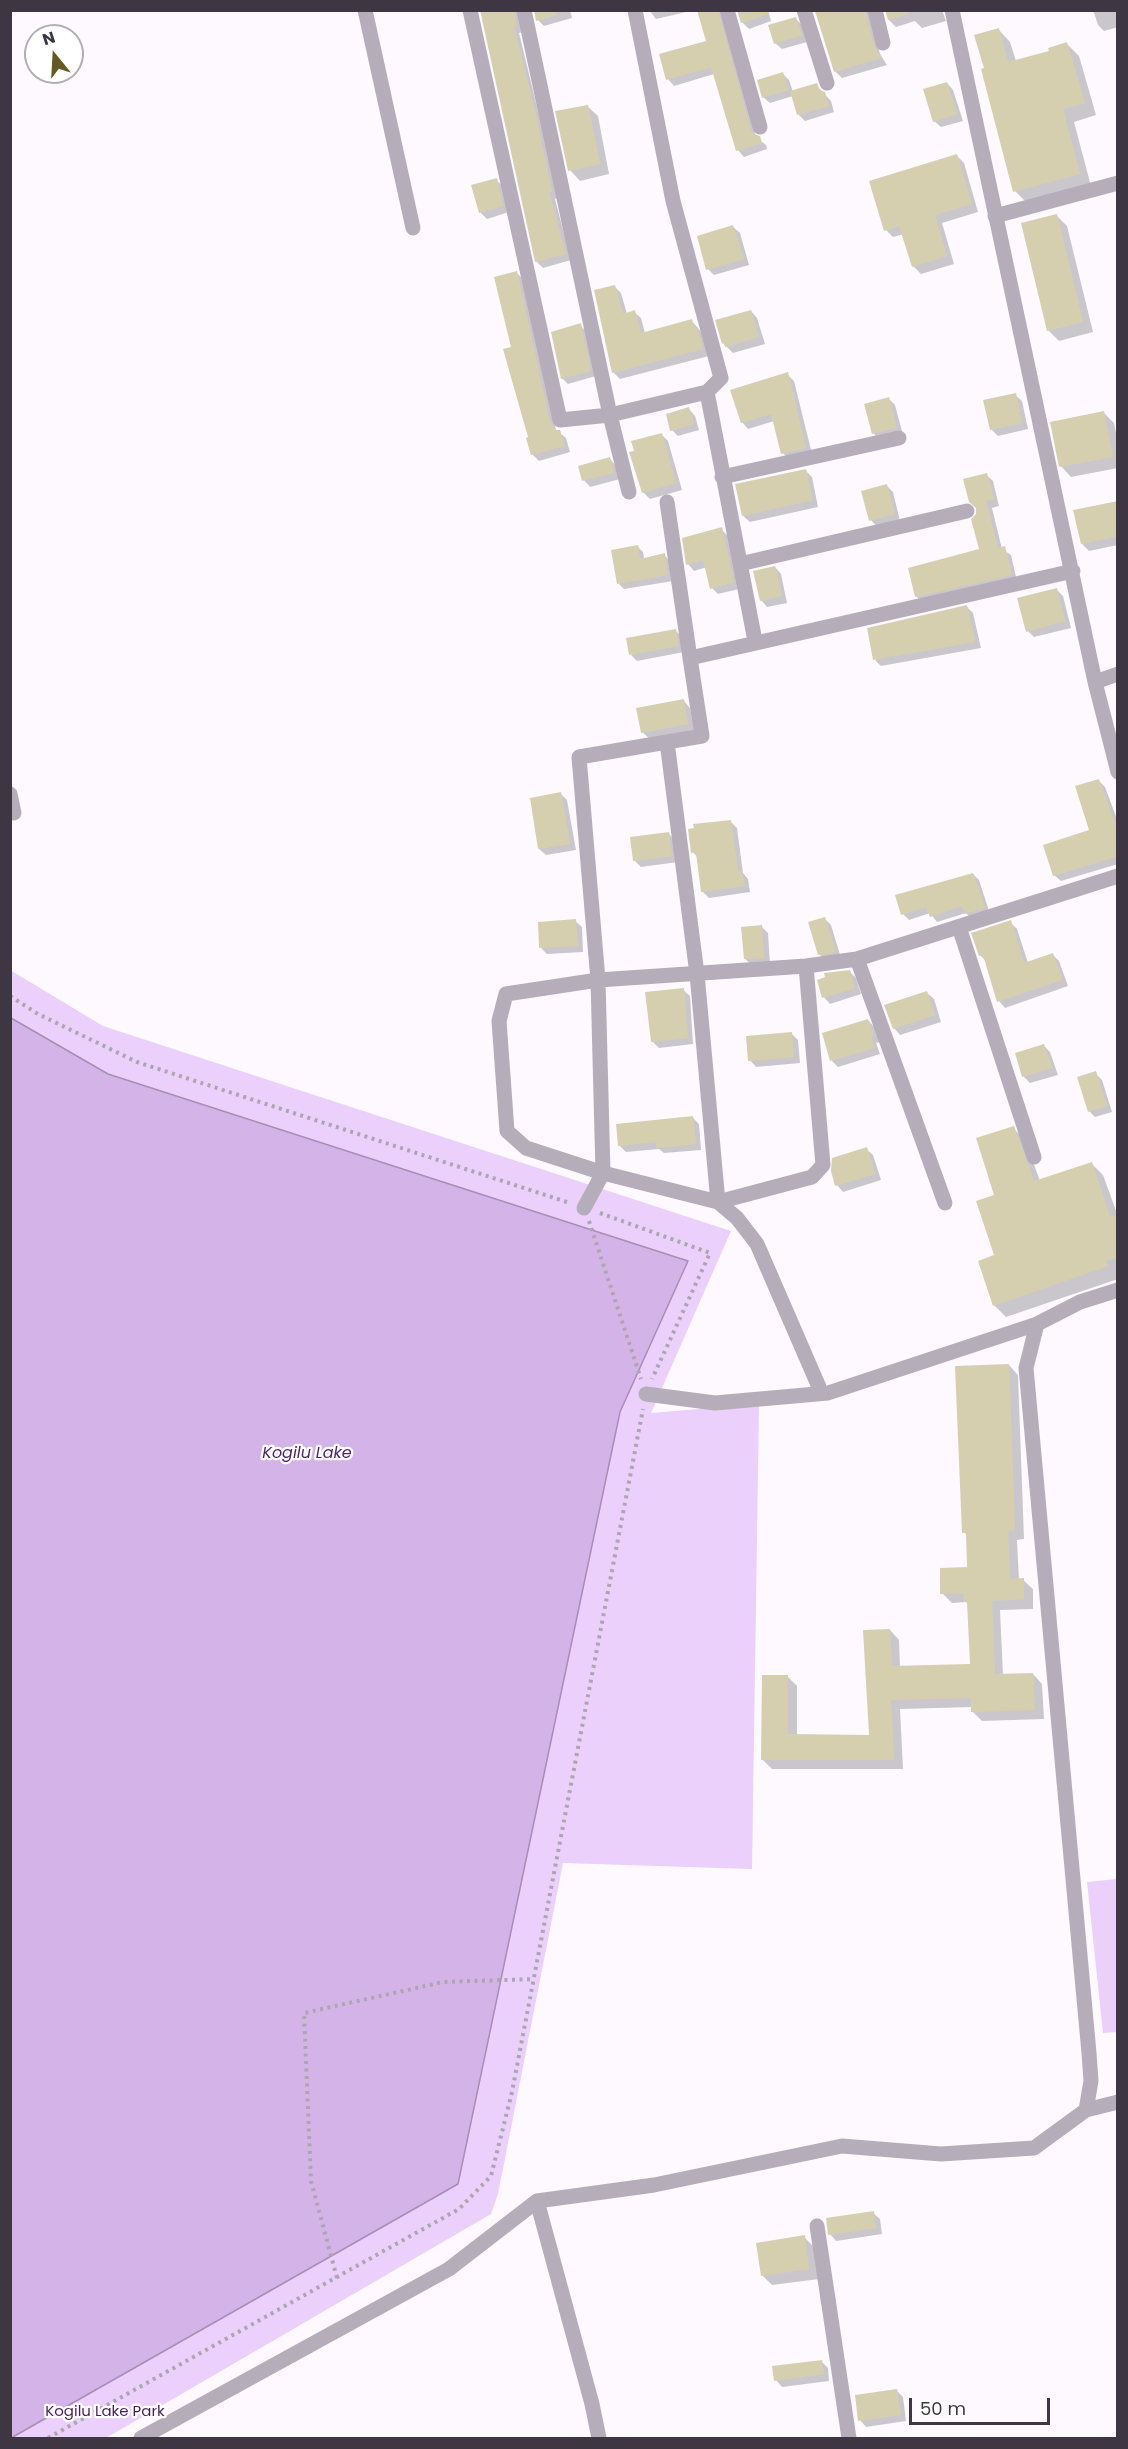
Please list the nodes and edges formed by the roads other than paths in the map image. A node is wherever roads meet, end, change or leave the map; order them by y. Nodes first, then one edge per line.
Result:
1 (365, 10) edge
2 (470, 10) edge
3 (524, 10) edge
4 (635, 10) edge
5 (727, 10) edge
6 (804, 10) edge
7 (875, 10) edge
8 (952, 10) edge
9 (883, 43) dead end
10 (827, 83) dead end
11 (760, 127) dead end
12 (1118, 183) edge
13 (995, 216) junction
14 (413, 228) dead end
15 (707, 392) junction
16 (610, 415) junction
17 (899, 438) dead end
18 (722, 477) junction
19 (629, 492) dead end
20 (667, 502) dead end
21 (967, 510) dead end
22 (740, 564) junction
23 (1073, 571) junction
24 (755, 641) junction
25 (690, 658) junction
26 (1118, 674) edge
27 (1095, 682) junction
28 (667, 742) junction
29 (1118, 772) edge
30 (10, 794) edge
31 (14, 813) dead end
32 (1118, 876) edge
33 (959, 927) junction
34 (856, 959) junction
35 (806, 966) junction
36 (697, 974) junction
37 (598, 980) junction
38 (1034, 1157) dead end
39 (603, 1173) junction
40 (718, 1202) junction
41 (945, 1203) dead end
42 (584, 1208) road end
43 (1118, 1290) edge
44 (1037, 1324) junction
45 (819, 1386) dead end
46 (646, 1394) road end
47 (1118, 2102) edge
48 (1086, 2110) junction
49 (537, 2201) junction
50 (817, 2226) dead end
51 (141, 2439) edge
52 (599, 2439) edge
53 (849, 2439) edge

1 - 14 street
2 - 16 street
3 - 16 street
4 - 15 street
5 - 11 street
6 - 10 street
7 - 9 street
8 - 13 street
12 - 13 street
13 - 23 street
15 - 16 street
15 - 18 street
16 - 19 street
17 - 18 street
18 - 22 street
20 - 25 street
21 - 22 street
22 - 24 street
23 - 24 street
23 - 27 street
24 - 25 street
25 - 28 street
26 - 27 street
27 - 29 street
28 - 36 street
28 - 37 street
30 - 31 street
32 - 33 street
33 - 34 street
33 - 38 street
34 - 35 street
34 - 41 street
35 - 36 street
35 - 40 street
36 - 37 street
36 - 40 street
37 - 39 street
37 - 39 street
39 - 40 street
39 - 42 street
40 - 45 street
43 - 44 street
44 - 46 street
44 - 48 street
47 - 48 street
48 - 49 street
49 - 51 street
49 - 52 street
50 - 53 street

